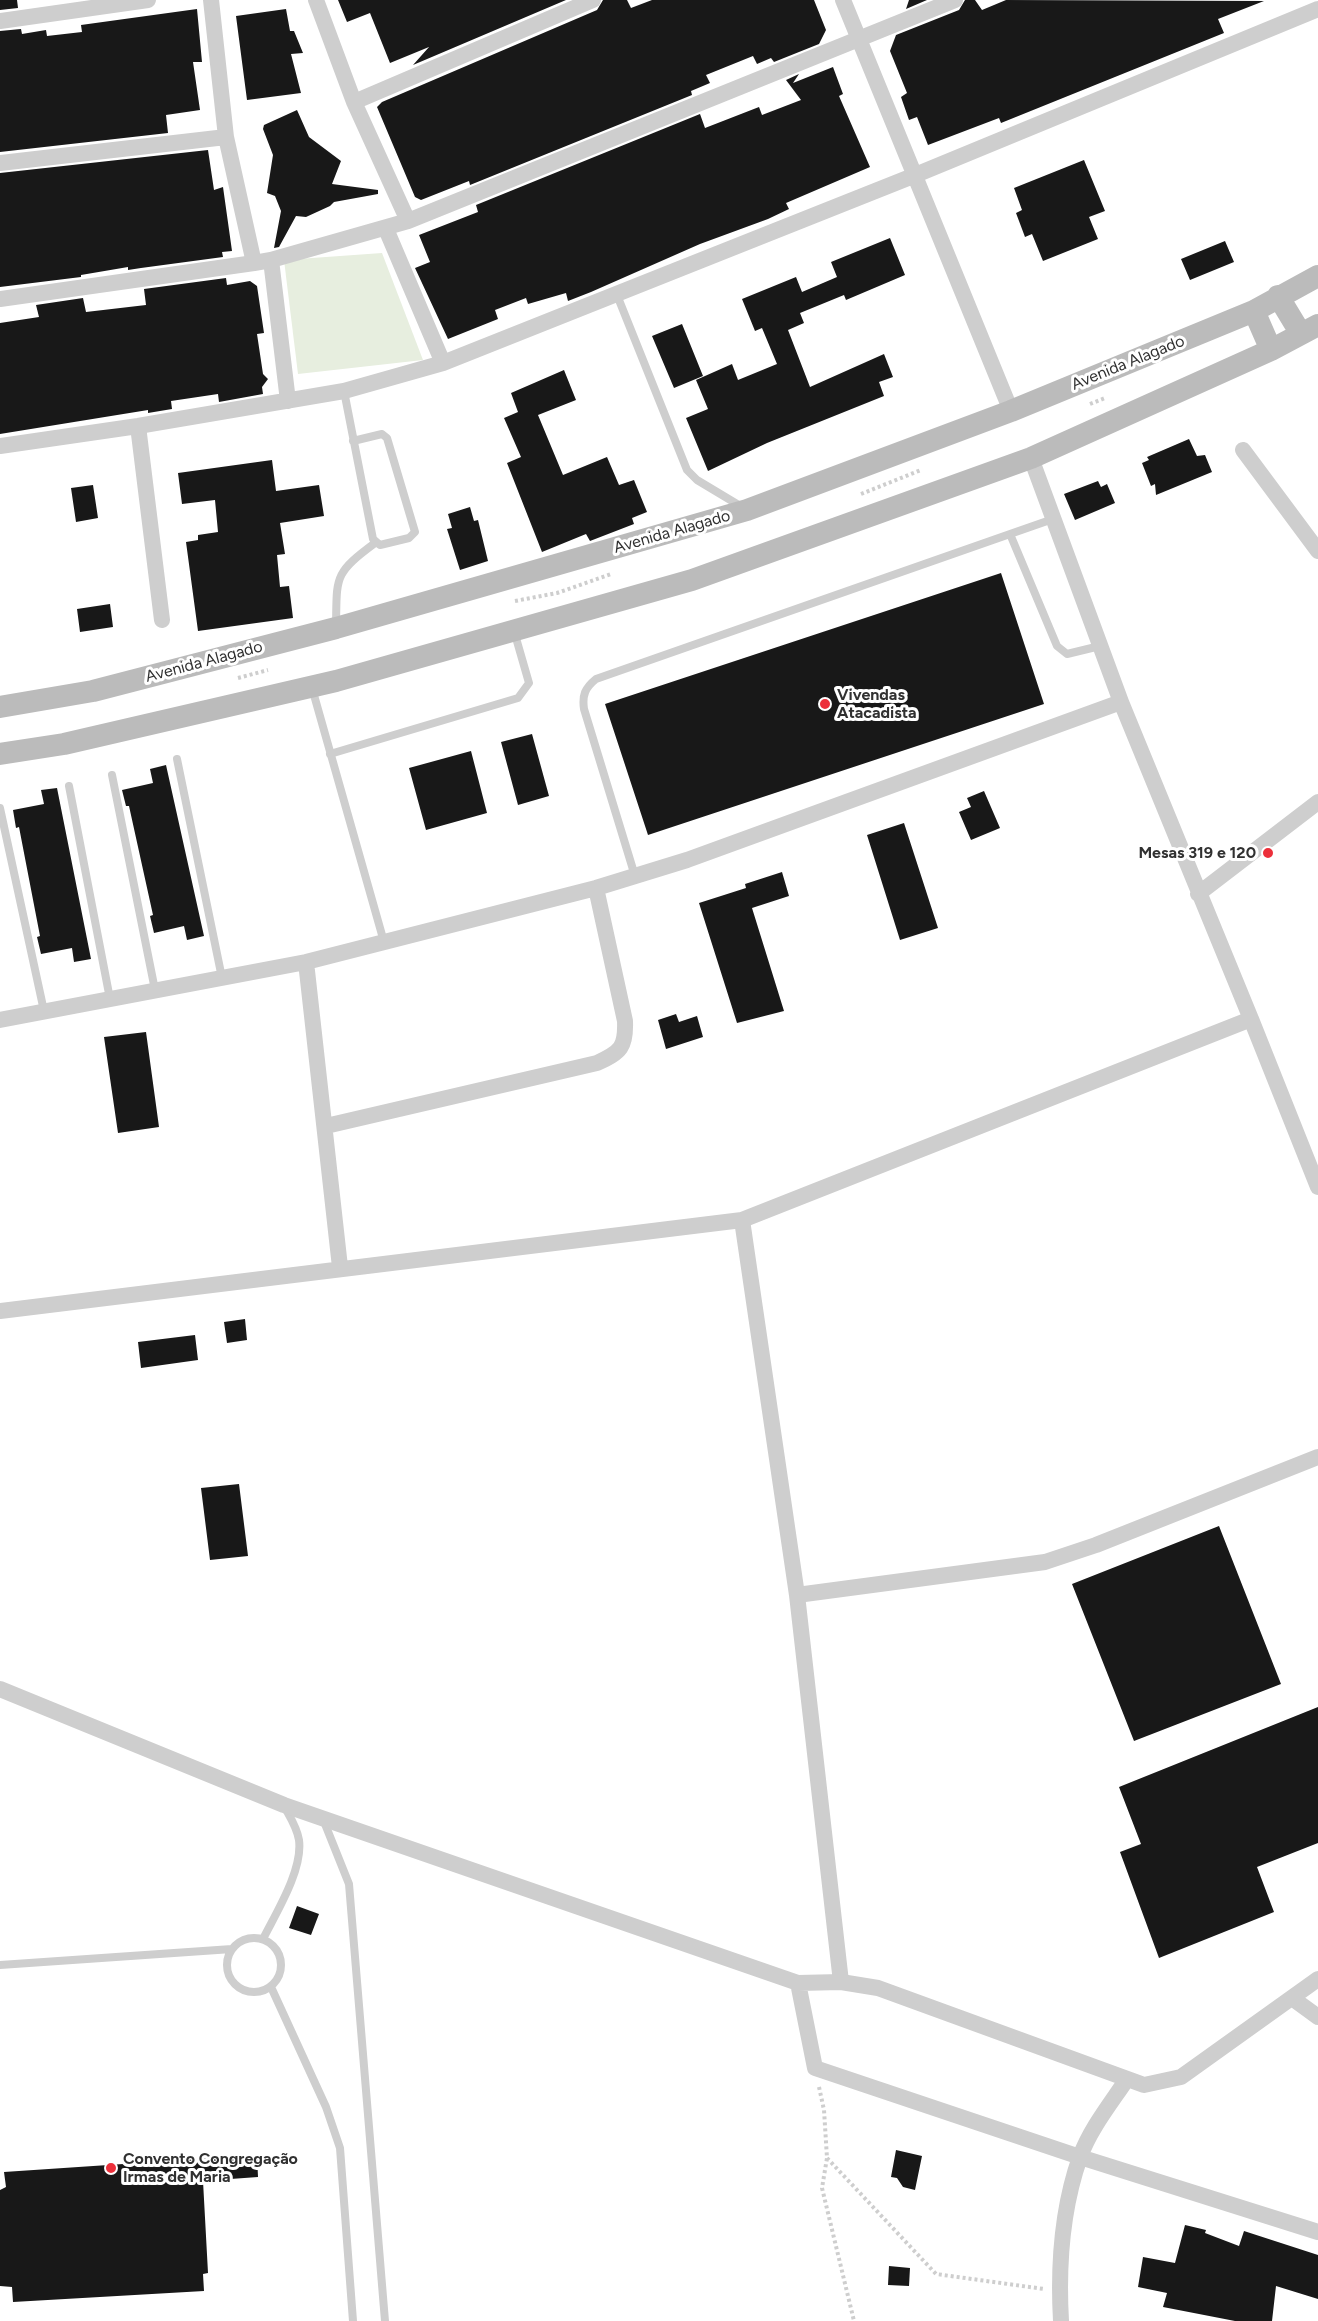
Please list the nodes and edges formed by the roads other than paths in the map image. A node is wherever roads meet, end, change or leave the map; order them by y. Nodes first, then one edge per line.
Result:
1 (148, 0) edge
2 (211, 0) edge
3 (316, 0) edge
4 (593, 0) edge
5 (843, 0) edge
6 (955, 0) edge
7 (1318, 9) edge
8 (0, 21) edge
9 (858, 39) junction
10 (354, 102) junction
11 (226, 137) junction
12 (0, 163) edge
13 (914, 176) junction
14 (408, 221) junction
15 (386, 229) junction
16 (262, 262) junction
17 (1318, 276) edge
18 (617, 295) junction
19 (1278, 296) junction
20 (0, 298) edge
21 (1254, 311) junction
22 (1309, 330) edge
23 (1271, 350) junction
24 (443, 363) junction
25 (344, 391) junction
26 (288, 401) junction
27 (1011, 411) junction
28 (138, 426) junction
29 (353, 441) junction
30 (0, 446) edge
31 (1243, 450) dead end
32 (1031, 458) junction
33 (747, 510) junction
34 (1053, 519) junction
35 (1010, 534) junction
36 (375, 543) junction
37 (1318, 551) edge
38 (162, 620) dead end
39 (336, 628) junction
40 (514, 631) junction
41 (1100, 646) junction
42 (311, 687) junction
43 (1121, 702) junction
44 (0, 707) edge
45 (0, 754) edge
46 (330, 754) junction
47 (177, 759) dead end
48 (112, 775) dead end
49 (69, 786) dead end
50 (1318, 802) edge
51 (0, 808) edge
52 (635, 876) junction
53 (596, 888) junction
54 (1198, 894) junction
55 (384, 942) junction
56 (306, 962) junction
57 (222, 978) junction
58 (155, 990) junction
59 (110, 999) junction
60 (44, 1011) junction
61 (1251, 1019) junction
62 (0, 1020) edge
63 (326, 1126) junction
64 (1318, 1187) edge
65 (742, 1220) junction
66 (340, 1267) junction
67 (0, 1311) edge
68 (1318, 1457) edge
69 (797, 1595) junction
70 (0, 1689) edge
71 (284, 1805) junction
72 (322, 1819) junction
73 (263, 1939) junction
74 (232, 1949) junction
75 (0, 1965) edge
76 (1318, 1979) edge
77 (841, 1982) junction
78 (798, 1983) junction
79 (271, 1987) junction
80 (1292, 1998) junction
81 (1318, 2017) edge
82 (1128, 2079) junction
83 (1080, 2157) junction
84 (1318, 2232) edge
85 (353, 2321) edge
86 (384, 2321) edge
87 (1061, 2321) edge

1 - 8 street
2 - 11 street
3 - 10 street
4 - 10 street
5 - 9 street
6 - 9 street
7 - 13 street
9 - 13 street
9 - 14 street
10 - 14 street
11 - 12 street
11 - 16 street
13 - 18 street
13 - 27 street
14 - 15 street
15 - 16 street
15 - 24 street
16 - 20 street
16 - 26 street
17 - 19 main road, Avenida Alagado
18 - 24 street
18 - 33 lane
19 - 21 main road, Avenida Alagado
19 - 22 main road
21 - 23 main road
21 - 27 main road, Avenida Alagado
22 - 23 main road
23 - 32 main road
24 - 25 street
25 - 26 street
25 - 29 lane
26 - 28 street
27 - 33 main road, Avenida Alagado
28 - 30 street
28 - 38 street
29 - 36 lane
29 - 36 lane
31 - 37 street
32 - 34 street
32 - 40 main road
33 - 39 main road, Avenida Alagado
34 - 35 lane
34 - 41 street
35 - 41 lane
35 - 52 lane
36 - 39 lane
39 - 44 main road, Avenida Alagado
40 - 42 main road
40 - 46 lane
41 - 43 street
42 - 45 main road
42 - 46 lane
43 - 52 street
43 - 54 street
46 - 55 lane
47 - 57 lane
48 - 58 lane
49 - 59 lane
50 - 54 street
51 - 60 lane
52 - 53 street
53 - 55 street
53 - 63 street
54 - 61 street
55 - 56 street
56 - 57 street
56 - 63 street
57 - 58 street
58 - 59 street
59 - 60 street
60 - 62 street
61 - 64 street
61 - 65 street
63 - 66 street
65 - 66 street
65 - 69 street
66 - 67 street
68 - 69 street
69 - 77 street
70 - 71 street
71 - 72 street
71 - 73 lane
72 - 78 street
72 - 86 lane
73 - 74 lane
73 - 79 lane
74 - 75 lane
74 - 79 lane
76 - 80 street
77 - 78 street
77 - 82 street
78 - 83 street
79 - 85 lane
80 - 81 street
80 - 82 street
82 - 83 street
83 - 84 street
83 - 87 street

